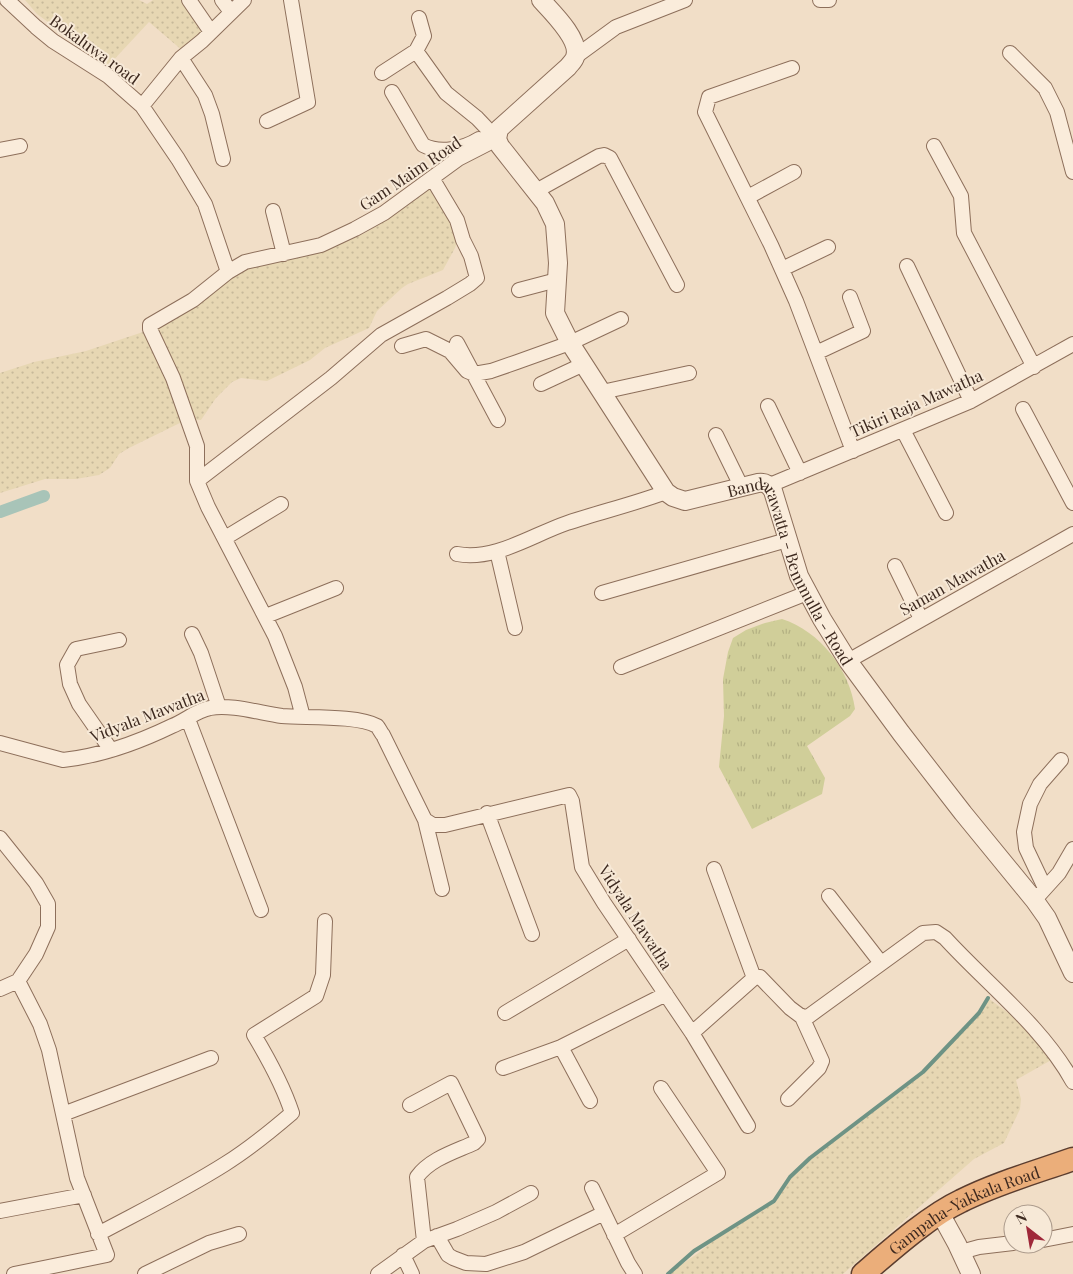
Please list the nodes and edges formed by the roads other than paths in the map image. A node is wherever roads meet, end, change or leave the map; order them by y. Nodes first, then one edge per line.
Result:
1 (7, 0) edge
2 (189, 0) edge
3 (222, 0) edge
4 (244, 0) edge
5 (291, 0) edge
6 (541, 0) edge
7 (685, 0) edge
8 (820, 0) edge
9 (828, 0) edge
10 (231, 12) junction
11 (419, 18) dead end
12 (211, 32) junction
13 (416, 51) junction
14 (1010, 53) dead end
15 (575, 56) junction
16 (181, 58) junction
17 (792, 68) dead end
18 (382, 73) dead end
19 (392, 92) dead end
20 (142, 106) junction
21 (267, 121) dead end
22 (493, 136) junction
23 (20, 146) dead end
24 (934, 146) dead end
25 (0, 150) edge
26 (224, 159) dead end
27 (794, 172) dead end
28 (1073, 172) edge
29 (432, 178) junction
30 (536, 191) junction
31 (748, 197) junction
32 (273, 211) dead end
33 (828, 247) dead end
34 (284, 254) junction
35 (907, 266) dead end
36 (782, 269) junction
37 (228, 272) junction
38 (557, 280) junction
39 (677, 285) dead end
40 (519, 290) dead end
41 (850, 297) dead end
42 (621, 319) dead end
43 (457, 343) dead end
44 (570, 343) junction
45 (1073, 344) edge
46 (402, 346) dead end
47 (816, 353) junction
48 (584, 364) junction
49 (1034, 366) junction
50 (689, 373) dead end
51 (474, 374) junction
52 (541, 384) dead end
53 (602, 392) junction
54 (971, 401) junction
55 (768, 406) dead end
56 (1023, 409) dead end
57 (498, 420) dead end
58 (903, 430) junction
59 (716, 435) dead end
60 (853, 451) junction
61 (800, 473) junction
62 (197, 481) junction
63 (770, 485) junction
64 (741, 486) junction
65 (666, 492) junction
66 (1073, 503) edge
67 (280, 504) dead end
68 (946, 513) dead end
69 (1073, 534) edge
70 (225, 538) junction
71 (788, 540) junction
72 (497, 551) junction
73 (457, 554) dead end
74 (895, 566) dead end
75 (336, 588) dead end
76 (602, 593) dead end
77 (807, 593) junction
78 (266, 616) junction
79 (921, 618) junction
80 (515, 628) dead end
81 (192, 634) dead end
82 (119, 640) dead end
83 (848, 660) junction
84 (621, 667) dead end
85 (219, 707) junction
86 (304, 717) junction
87 (188, 719) junction
88 (0, 743) edge
89 (111, 750) junction
90 (1061, 760) dead end
91 (487, 813) junction
92 (425, 820) junction
93 (0, 838) edge
94 (1073, 849) edge
95 (714, 869) dead end
96 (442, 889) dead end
97 (1040, 895) junction
98 (828, 896) dead end
99 (261, 910) dead end
100 (324, 921) dead end
101 (532, 934) dead end
102 (629, 939) junction
103 (881, 963) junction
104 (1073, 973) edge
105 (754, 978) junction
106 (18, 982) junction
107 (0, 989) edge
108 (666, 994) junction
109 (505, 1013) dead end
110 (802, 1017) junction
111 (692, 1033) junction
112 (561, 1047) junction
113 (211, 1058) dead end
114 (503, 1068) dead end
115 (1073, 1082) edge
116 (661, 1088) dead end
117 (788, 1099) dead end
118 (590, 1101) dead end
119 (410, 1105) dead end
120 (63, 1114) junction
121 (748, 1126) dead end
122 (1073, 1159) edge
123 (592, 1188) dead end
124 (531, 1193) dead end
125 (84, 1195) junction
126 (0, 1211) edge
127 (604, 1212) junction
128 (940, 1213) junction
129 (98, 1234) junction
130 (239, 1234) dead end
131 (1073, 1234) edge
132 (614, 1235) junction
133 (1053, 1238) edge
134 (431, 1239) junction
135 (1003, 1244) edge
136 (961, 1252) junction
137 (403, 1256) junction
138 (14, 1274) edge
139 (145, 1274) edge
140 (378, 1274) edge
141 (412, 1274) edge
142 (635, 1274) edge
143 (863, 1274) edge
144 (971, 1274) edge

1 - 20 street, Bokaluwa road
2 - 12 street
3 - 10 street
4 - 10 street, Bokaluwa road
5 - 21 street
6 - 15 street
7 - 15 street
8 - 9 street
10 - 12 street, Bokaluwa road
11 - 13 street
12 - 16 street, Bokaluwa road
13 - 18 street
13 - 22 street
14 - 28 street
15 - 22 street
16 - 20 street, Bokaluwa road
16 - 26 street
17 - 31 street
19 - 22 street
20 - 37 street
22 - 29 street, Gam Maim Road
22 - 30 street
23 - 25 street
24 - 49 street
27 - 31 street
29 - 34 street, Gam Maim Road
29 - 62 street
30 - 38 street
30 - 39 street
31 - 36 street
32 - 34 street
33 - 36 street
34 - 37 street, Gam Maim Road
35 - 54 street
36 - 47 street
37 - 62 street, Gam Maim Road
38 - 40 street
38 - 44 street
41 - 47 street
42 - 44 street
43 - 51 street
44 - 48 street
44 - 51 street
45 - 49 street, Tikiri Raja Mawatha
46 - 51 street
47 - 60 street
48 - 52 street
48 - 53 street
49 - 54 street, Tikiri Raja Mawatha
50 - 53 street
51 - 57 street
53 - 65 street
54 - 58 street, Tikiri Raja Mawatha
55 - 61 street
56 - 66 street
58 - 60 street, Tikiri Raja Mawatha
58 - 68 street
59 - 64 street
60 - 61 street, Tikiri Raja Mawatha
61 - 63 street, Tikiri Raja Mawatha
62 - 70 street
63 - 64 street, Bandarawatta - Bemmulla - Road
63 - 71 street, Bandarawatta - Bemmulla - Road
64 - 65 street, Bandarawatta - Bemmulla - Road
65 - 72 street
67 - 70 street
69 - 79 street, Saman Mawatha
70 - 78 street
71 - 76 street
71 - 77 street, Bandarawatta - Bemmulla - Road
72 - 73 street
72 - 80 street
74 - 79 street
75 - 78 street
77 - 83 street, Bandarawatta - Bemmulla - Road
77 - 84 street
78 - 86 street
79 - 83 street, Saman Mawatha
81 - 85 street
82 - 89 street
83 - 97 street, Bandarawatta - Bemmulla - Road
85 - 86 street, Vidyala Mawatha
85 - 87 street, Vidyala Mawatha
86 - 92 street, Vidyala Mawatha
87 - 89 street, Vidyala Mawatha
87 - 99 street
88 - 89 street, Vidyala Mawatha
90 - 97 street
91 - 92 street, Vidyala Mawatha
91 - 101 street
91 - 102 street, Vidyala Mawatha
92 - 96 street
93 - 106 street
94 - 97 street
95 - 105 street
97 - 104 street, Bandarawatta - Bemmulla - Road
98 - 103 street
100 - 129 street
102 - 108 street, Vidyala Mawatha
102 - 109 street
103 - 110 street
103 - 115 street
105 - 110 street
105 - 111 street
106 - 107 street
106 - 120 street
108 - 111 street, Vidyala Mawatha
108 - 112 street
110 - 117 street
111 - 121 street, Vidyala Mawatha
112 - 114 street
112 - 118 street
113 - 120 street
116 - 132 street
119 - 134 street
120 - 125 street
122 - 128 highway, Gampaha-Yakkala Road
123 - 127 street
124 - 134 street
125 - 126 street
125 - 129 street
127 - 132 street
127 - 134 street
128 - 136 street
128 - 143 highway, Gampaha-Yakkala Road
129 - 138 street
130 - 139 street
131 - 133 street
132 - 142 street
134 - 137 street
135 - 136 street
136 - 144 street
137 - 140 street
137 - 141 street

